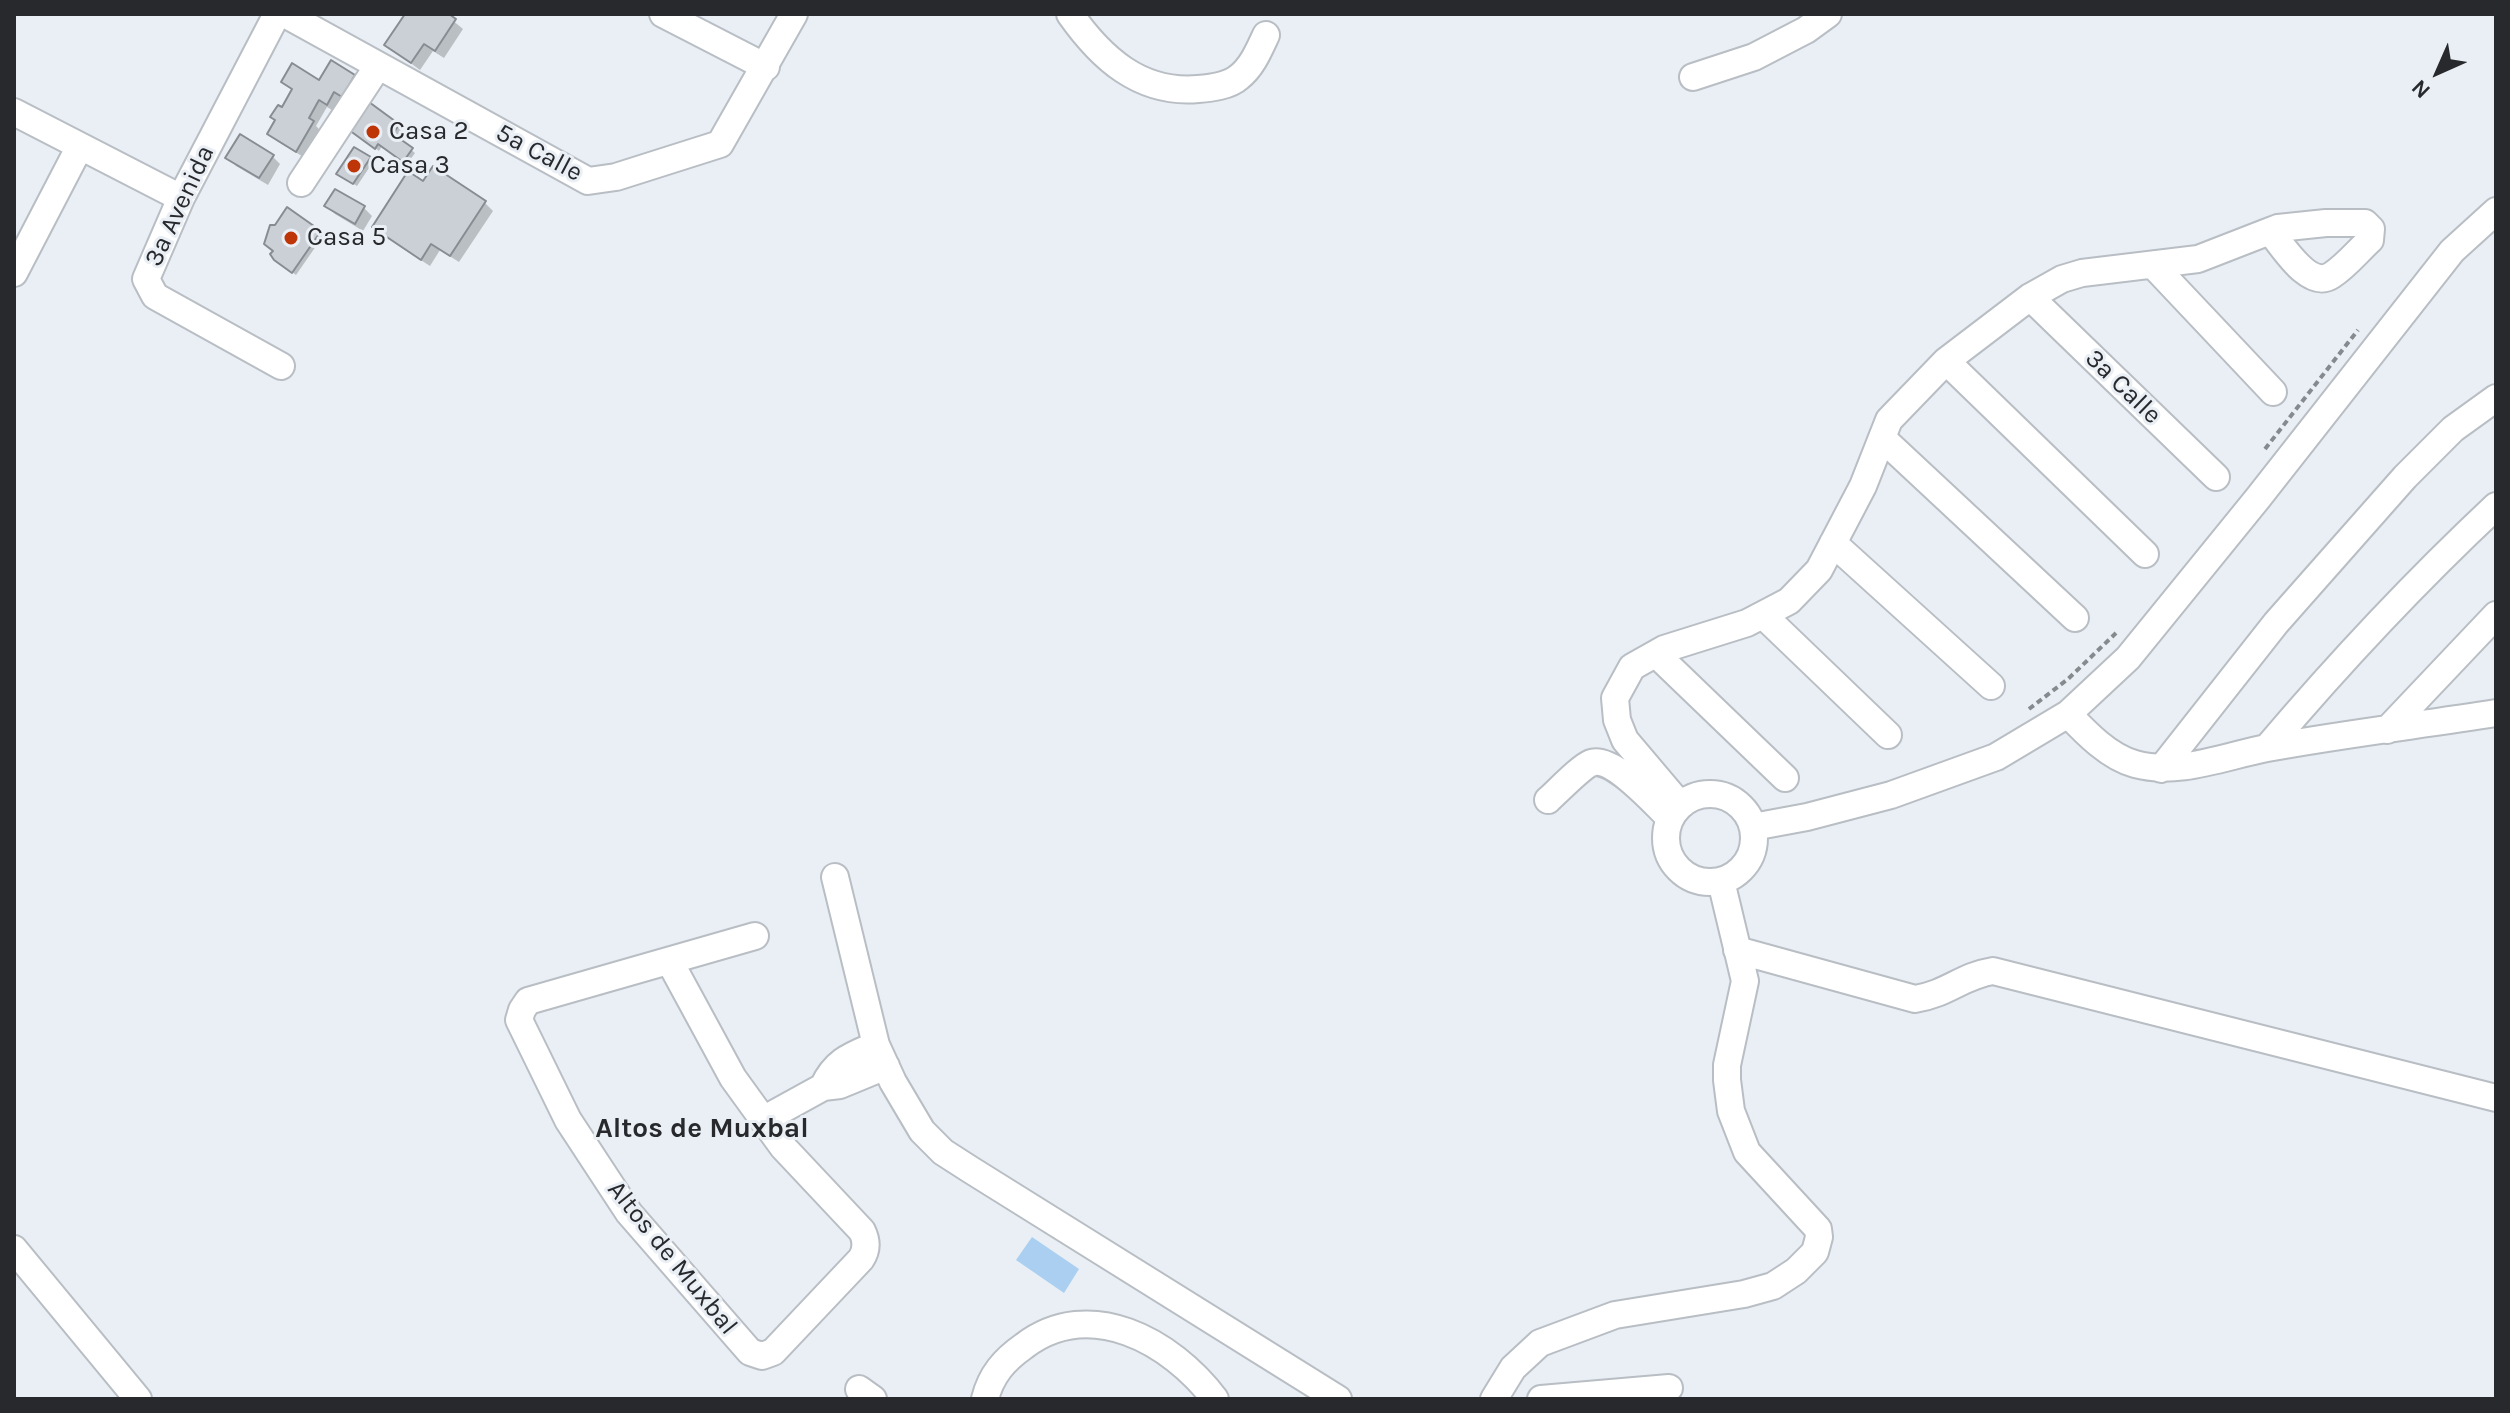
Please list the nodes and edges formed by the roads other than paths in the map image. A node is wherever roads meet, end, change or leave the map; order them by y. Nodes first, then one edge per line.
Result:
1 (663, 14) edge
2 (794, 14) edge
3 (1070, 14) edge
4 (1828, 14) edge
5 (283, 18) edge
6 (1266, 35) dead end
7 (378, 66) junction
8 (766, 67) junction
9 (1693, 77) dead end
10 (14, 112) edge
11 (80, 146) junction
12 (301, 183) dead end
13 (181, 198) junction
14 (2496, 211) edge
15 (2270, 231) dead end
16 (2154, 266) junction
17 (14, 273) edge
18 (2030, 297) junction
19 (1946, 361) junction
20 (281, 366) dead end
21 (2273, 392) dead end
22 (2496, 398) edge
23 (1882, 438) junction
24 (2216, 477) dead end
25 (2496, 506) edge
26 (1833, 543) junction
27 (2145, 554) dead end
28 (1763, 615) junction
29 (2496, 615) edge
30 (2075, 618) dead end
31 (1656, 654) junction
32 (1991, 686) dead end
33 (2496, 713) edge
34 (2068, 714) junction
35 (2387, 730) junction
36 (1888, 735) dead end
37 (2267, 748) junction
38 (2161, 769) junction
39 (1785, 778) dead end
40 (1548, 800) dead end
41 (1675, 812) junction
42 (1753, 827) junction
43 (835, 877) dead end
44 (1721, 881) junction
45 (755, 936) dead end
46 (1737, 950) junction
47 (670, 962) junction
48 (881, 1056) junction
49 (2496, 1098) edge
50 (763, 1120) junction
51 (14, 1249) edge
52 (1669, 1388) dead end
53 (138, 1399) edge
54 (985, 1399) edge
55 (1215, 1399) edge
56 (1338, 1399) edge
57 (1494, 1399) edge
58 (1541, 1399) edge

1 - 8 street
2 - 8 street
3 - 6 street
4 - 9 street
5 - 7 street, 5a Calle
5 - 13 street, 3a Avenida
7 - 8 street, 5a Calle
7 - 12 street
10 - 11 street
11 - 13 street
11 - 17 street
13 - 20 street, 3a Avenida
14 - 34 street
15 - 16 street
16 - 18 street
16 - 21 street
18 - 19 street
18 - 24 street, 3a Calle
19 - 23 street
19 - 27 street
22 - 38 street
23 - 26 street
23 - 30 street
25 - 37 street
26 - 28 street
26 - 32 street
28 - 31 street
28 - 36 street
29 - 35 street
31 - 39 street
31 - 41 street
33 - 35 street
34 - 38 street
34 - 42 street
35 - 37 street
37 - 38 street
40 - 41 street
41 - 42 street
41 - 44 street
42 - 44 street
43 - 48 street
44 - 46 street
45 - 47 street, Altos de Muxbal
46 - 49 street
46 - 57 street
47 - 50 street, Altos de Muxbal
47 - 50 street, Altos de Muxbal
48 - 50 street
48 - 56 street
51 - 53 street
52 - 58 street
54 - 55 street

